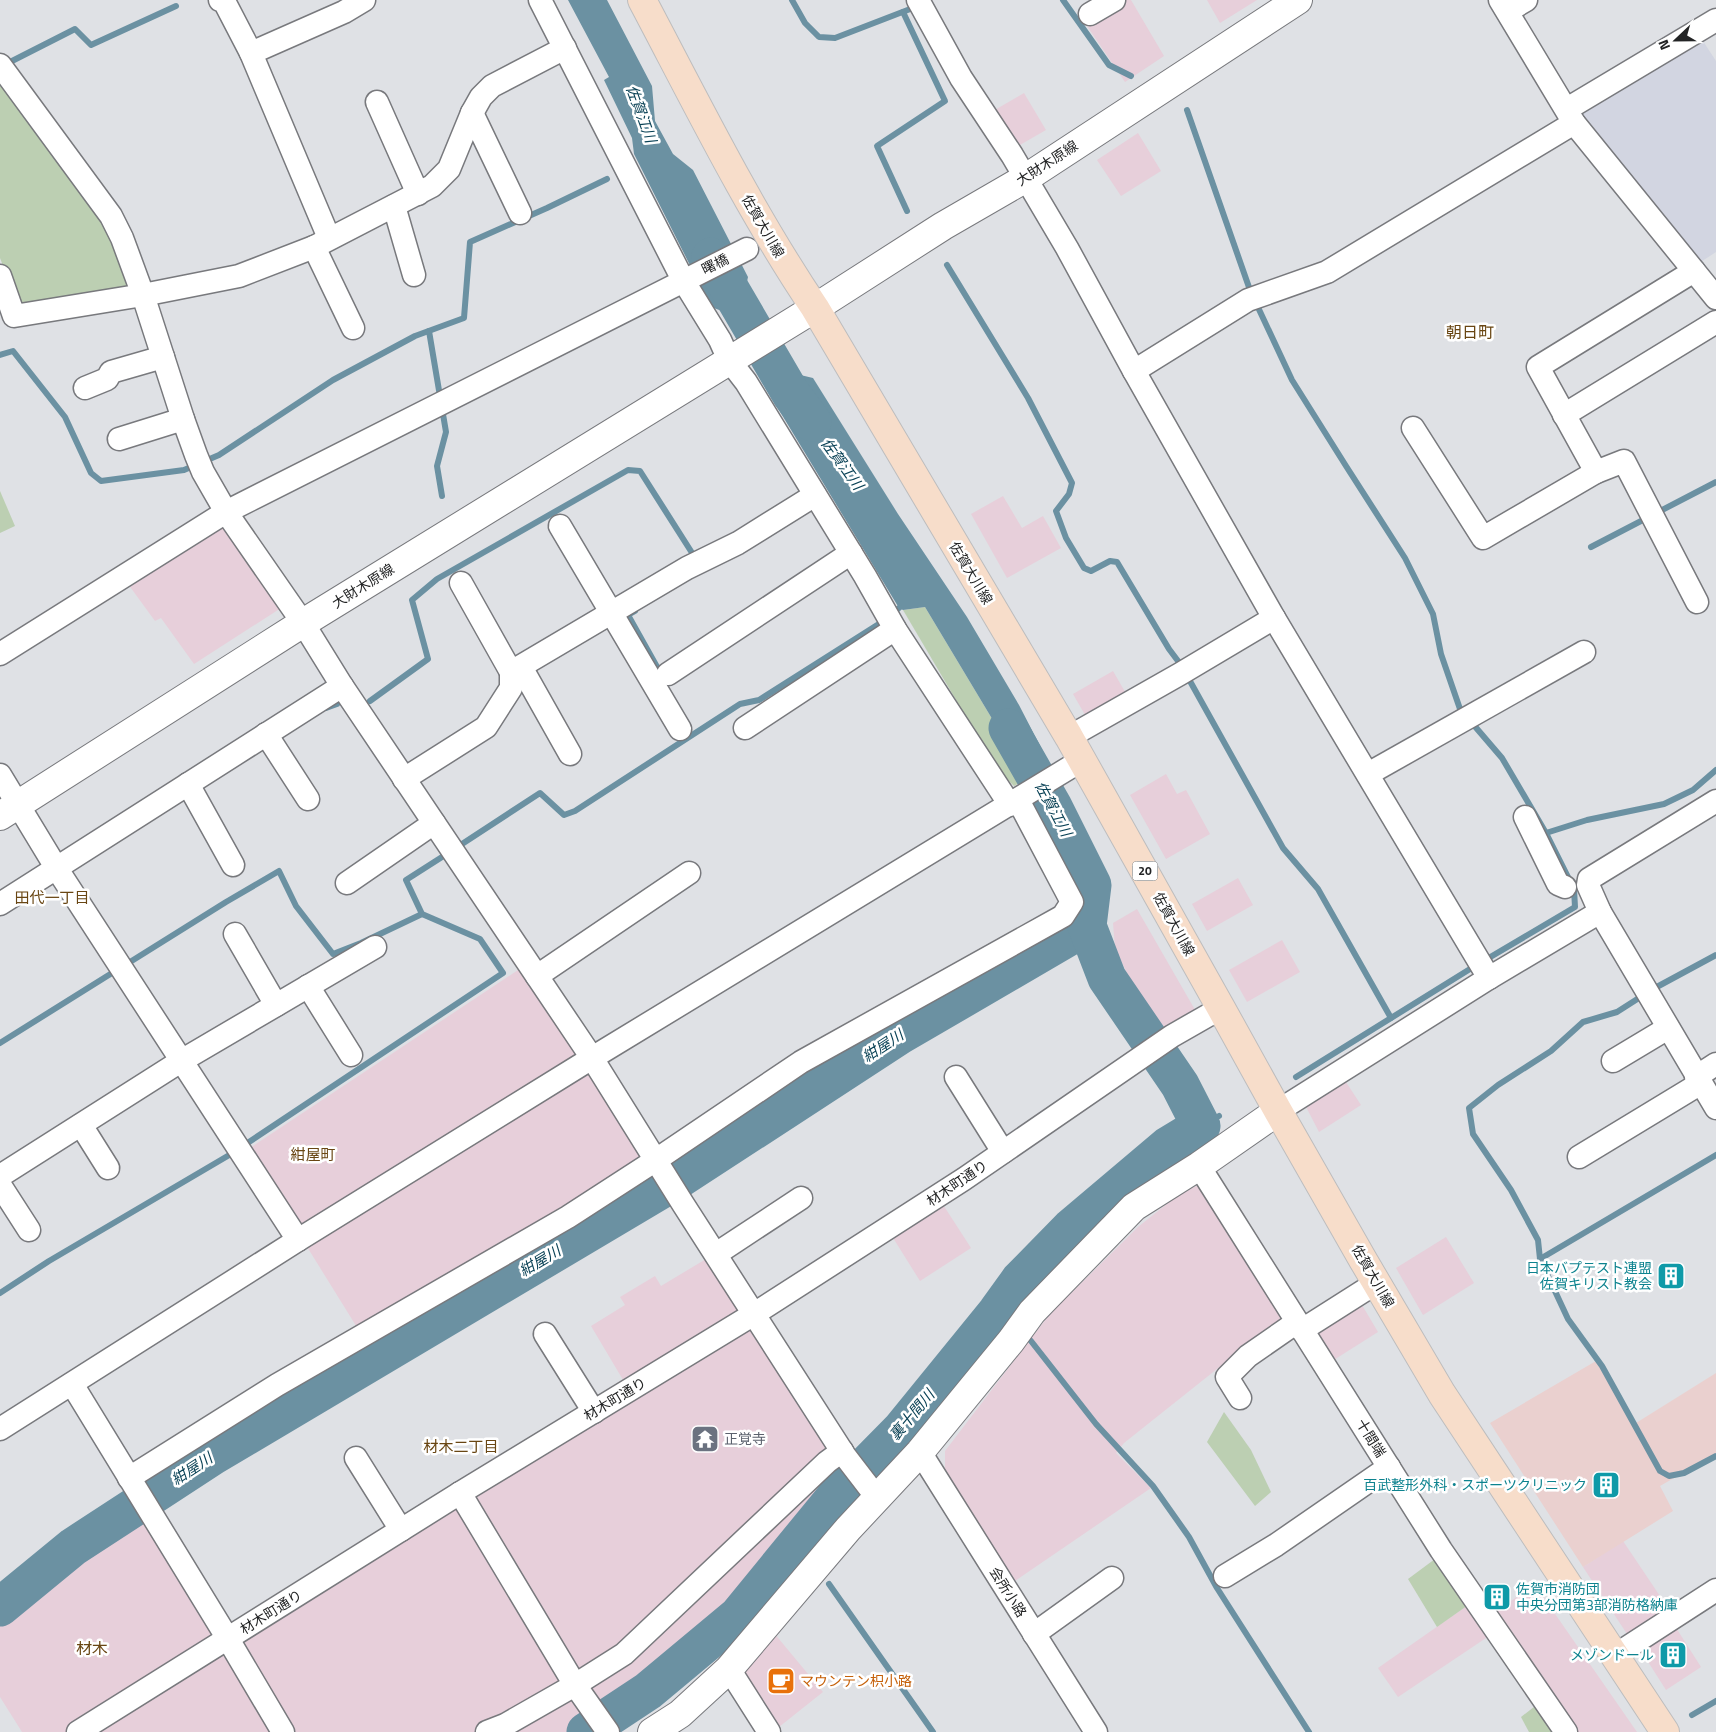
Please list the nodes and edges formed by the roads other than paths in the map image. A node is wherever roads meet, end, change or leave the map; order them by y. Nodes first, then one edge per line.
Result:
1 (220, 0) edge
2 (364, 0) edge
3 (540, 0) edge
4 (642, 0) edge
5 (1114, 0) edge
6 (1298, 0) edge
7 (1511, 4) edge
8 (923, 9) edge
9 (1090, 14) dead end
10 (1716, 20) edge
11 (565, 48) junction
12 (251, 53) junction
13 (0, 65) edge
14 (377, 102) dead end
15 (472, 113) junction
16 (1571, 116) junction
17 (1026, 178) junction
18 (418, 194) junction
19 (394, 206) junction
20 (520, 213) dead end
21 (322, 243) junction
22 (747, 249) dead end
23 (1694, 271) junction
24 (414, 275) dead end
25 (0, 276) edge
26 (683, 280) junction
27 (144, 295) junction
28 (1716, 298) edge
29 (804, 315) junction
30 (1716, 322) edge
31 (353, 328) dead end
32 (163, 357) junction
33 (729, 360) junction
34 (1134, 371) junction
35 (85, 388) dead end
36 (1564, 415) junction
37 (183, 420) junction
38 (1413, 428) dead end
39 (119, 439) dead end
40 (1596, 472) junction
41 (815, 495) junction
42 (226, 512) junction
43 (560, 526) dead end
44 (851, 553) junction
45 (461, 583) dead end
46 (1697, 602) dead end
47 (611, 612) junction
48 (1274, 618) junction
49 (890, 620) junction
50 (303, 623) junction
51 (1584, 652) dead end
52 (0, 654) edge
53 (516, 669) junction
54 (668, 674) dead end
55 (342, 686) junction
56 (745, 728) dead end
57 (680, 729) dead end
58 (266, 734) junction
59 (1076, 749) junction
60 (570, 754) dead end
61 (1368, 774) junction
62 (0, 775) edge
63 (404, 778) junction
64 (188, 784) junction
65 (308, 799) dead end
66 (1017, 800) junction
67 (1716, 801) edge
68 (9, 811) edge
69 (1525, 817) dead end
70 (434, 823) junction
71 (233, 866) dead end
72 (57, 869) junction
73 (690, 873) dead end
74 (347, 883) dead end
75 (1565, 887) dead end
76 (0, 904) edge
77 (1600, 912) junction
78 (236, 934) dead end
79 (375, 948) dead end
80 (1483, 968) junction
81 (537, 976) junction
82 (308, 986) junction
83 (276, 1005) junction
84 (1222, 1008) junction
85 (1668, 1028) junction
86 (351, 1055) dead end
87 (592, 1058) junction
88 (181, 1061) junction
89 (1613, 1061) dead end
90 (1716, 1064) edge
91 (956, 1078) dead end
92 (1699, 1080) junction
93 (1716, 1108) edge
94 (1278, 1111) junction
95 (81, 1125) junction
96 (1003, 1152) junction
97 (1579, 1157) dead end
98 (656, 1160) junction
99 (1199, 1166) junction
100 (108, 1168) dead end
101 (0, 1176) edge
102 (0, 1185) edge
103 (801, 1198) dead end
104 (28, 1230) dead end
105 (298, 1240) junction
106 (716, 1254) junction
107 (1372, 1285) junction
108 (754, 1314) junction
109 (1300, 1326) junction
110 (546, 1334) dead end
111 (72, 1384) junction
112 (1240, 1398) dead end
113 (594, 1412) junction
114 (0, 1429) edge
115 (920, 1452) junction
116 (843, 1453) junction
117 (356, 1458) dead end
118 (1388, 1466) junction
119 (139, 1493) junction
120 (460, 1493) junction
121 (875, 1496) junction
122 (401, 1530) junction
123 (1225, 1576) dead end
124 (1112, 1578) dead end
125 (1716, 1590) edge
126 (1034, 1634) junction
127 (228, 1639) junction
128 (1614, 1656) junction
129 (729, 1669) junction
130 (578, 1689) junction
131 (78, 1732) edge
132 (283, 1732) edge
133 (487, 1732) edge
134 (608, 1732) edge
135 (652, 1732) edge
136 (768, 1732) edge
137 (1096, 1732) edge
138 (1566, 1732) edge
139 (1666, 1732) edge

1 - 12 street
2 - 12 street
3 - 11 street
4 - 29 main road, 佐賀大川線 / 20
5 - 9 street
6 - 17 street, 大財木原線
7 - 16 street
8 - 17 street
10 - 16 street
11 - 15 street
11 - 26 street
12 - 21 street
13 - 27 street
14 - 18 street
15 - 18 street
15 - 20 street
16 - 23 street
16 - 34 street
17 - 29 street, 大財木原線
17 - 34 street
18 - 19 street
19 - 21 street
19 - 24 street
21 - 27 street
21 - 31 street
22 - 26 street, 曙橋
23 - 28 street
23 - 36 street
25 - 27 street
26 - 33 street
26 - 42 street, 曙橋
27 - 32 street
29 - 33 street, 大財木原線
29 - 59 main road, 佐賀大川線 / 20
30 - 36 street
32 - 35 street
32 - 37 street
33 - 41 street
33 - 50 street, 大財木原線
34 - 48 street
36 - 40 street
37 - 39 street
37 - 42 street
38 - 40 street
40 - 46 street
41 - 44 street
41 - 47 street
42 - 50 street
42 - 52 street, 曙橋
43 - 47 street
44 - 49 street
44 - 54 street
45 - 53 street
47 - 53 street
47 - 57 street
48 - 59 street
48 - 61 street
49 - 56 street
49 - 66 street
50 - 55 street
50 - 68 street, 大財木原線
51 - 61 street
53 - 60 street
53 - 63 street
55 - 58 street
55 - 63 street
58 - 64 street
58 - 65 street
59 - 66 street
59 - 84 main road, 佐賀大川線 / 20
61 - 80 street
62 - 68 street
63 - 70 street
64 - 71 street
64 - 72 street
66 - 87 street
66 - 98 street
67 - 77 street
68 - 72 street
69 - 75 street
70 - 74 street
70 - 81 street
72 - 76 street
72 - 88 street
73 - 81 street
77 - 80 street
77 - 85 street
78 - 83 street
79 - 82 street
80 - 94 street
81 - 87 street
82 - 83 street
82 - 86 street
83 - 88 street
84 - 94 main road, 佐賀大川線 / 20
84 - 96 street, 材木町通り
85 - 89 street
85 - 92 street
87 - 98 street
87 - 105 street
88 - 95 street
88 - 105 street
90 - 92 street
91 - 96 street
92 - 93 street
92 - 97 street
94 - 99 street
94 - 107 main road, 佐賀大川線 / 20
95 - 100 street
95 - 101 street
96 - 108 street, 材木町通り
98 - 106 street
98 - 119 street
99 - 109 street, 十間端
99 - 115 street
102 - 104 street
103 - 106 street
105 - 111 street
106 - 108 street
107 - 109 street
107 - 128 main road, 佐賀大川線 / 20
108 - 113 street, 材木町通り
108 - 116 street
109 - 112 street
109 - 118 street, 十間端
110 - 113 street
111 - 114 street
111 - 119 street
113 - 120 street, 材木町通り
115 - 121 street
115 - 126 street, 会所小路
116 - 121 street
116 - 130 street
117 - 122 street
118 - 123 street
118 - 138 street, 十間端
119 - 127 street
120 - 122 street, 材木町通り
120 - 130 street
121 - 129 street
122 - 127 street, 材木町通り
124 - 126 street
125 - 128 street
126 - 137 street, 会所小路
127 - 131 street, 材木町通り
127 - 132 street
128 - 139 main road, 佐賀大川線 / 20
129 - 135 street
129 - 136 street
130 - 133 street
130 - 134 street

